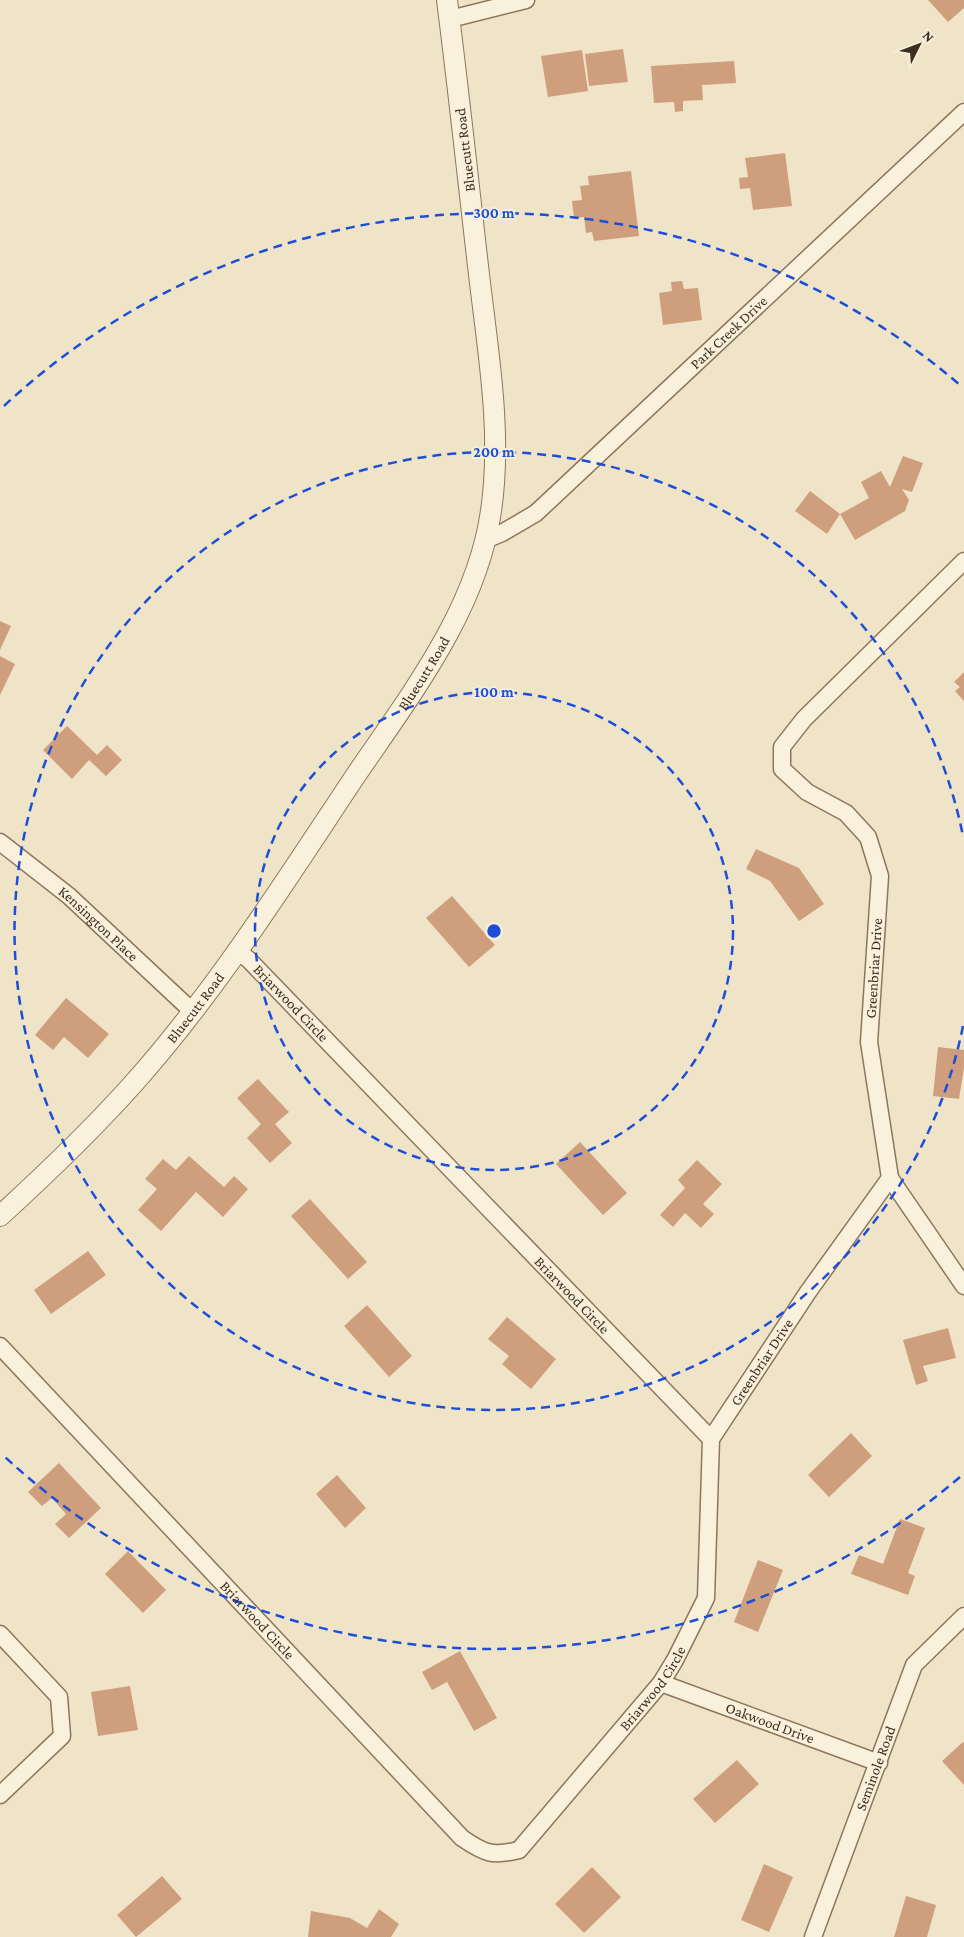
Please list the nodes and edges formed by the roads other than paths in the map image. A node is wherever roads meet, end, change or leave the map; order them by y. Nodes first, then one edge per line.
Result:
1 (526, 0) edge
2 (448, 9) edge
3 (964, 112) edge
4 (485, 540) junction
5 (964, 561) edge
6 (0, 842) edge
7 (237, 950) junction
8 (192, 1010) junction
9 (890, 1178) junction
10 (0, 1216) edge
11 (964, 1286) edge
12 (0, 1346) edge
13 (711, 1439) junction
14 (964, 1616) edge
15 (0, 1634) edge
16 (661, 1682) junction
17 (879, 1763) junction
18 (0, 1795) edge
19 (813, 1937) edge

1 - 2 street
2 - 4 street, Bluecutt Road
3 - 4 street, Park Creek Drive
4 - 7 street, Bluecutt Road
5 - 9 street, Greenbriar Drive
6 - 8 street, Kensington Place
7 - 8 street, Bluecutt Road
7 - 13 street, Briarwood Circle
8 - 10 street, Bluecutt Road
9 - 11 street
9 - 13 street, Greenbriar Drive
12 - 16 street, Briarwood Circle
13 - 16 street, Briarwood Circle
14 - 17 street, Seminole Road
15 - 18 street
16 - 17 street, Oakwood Drive
17 - 19 street, Seminole Road

